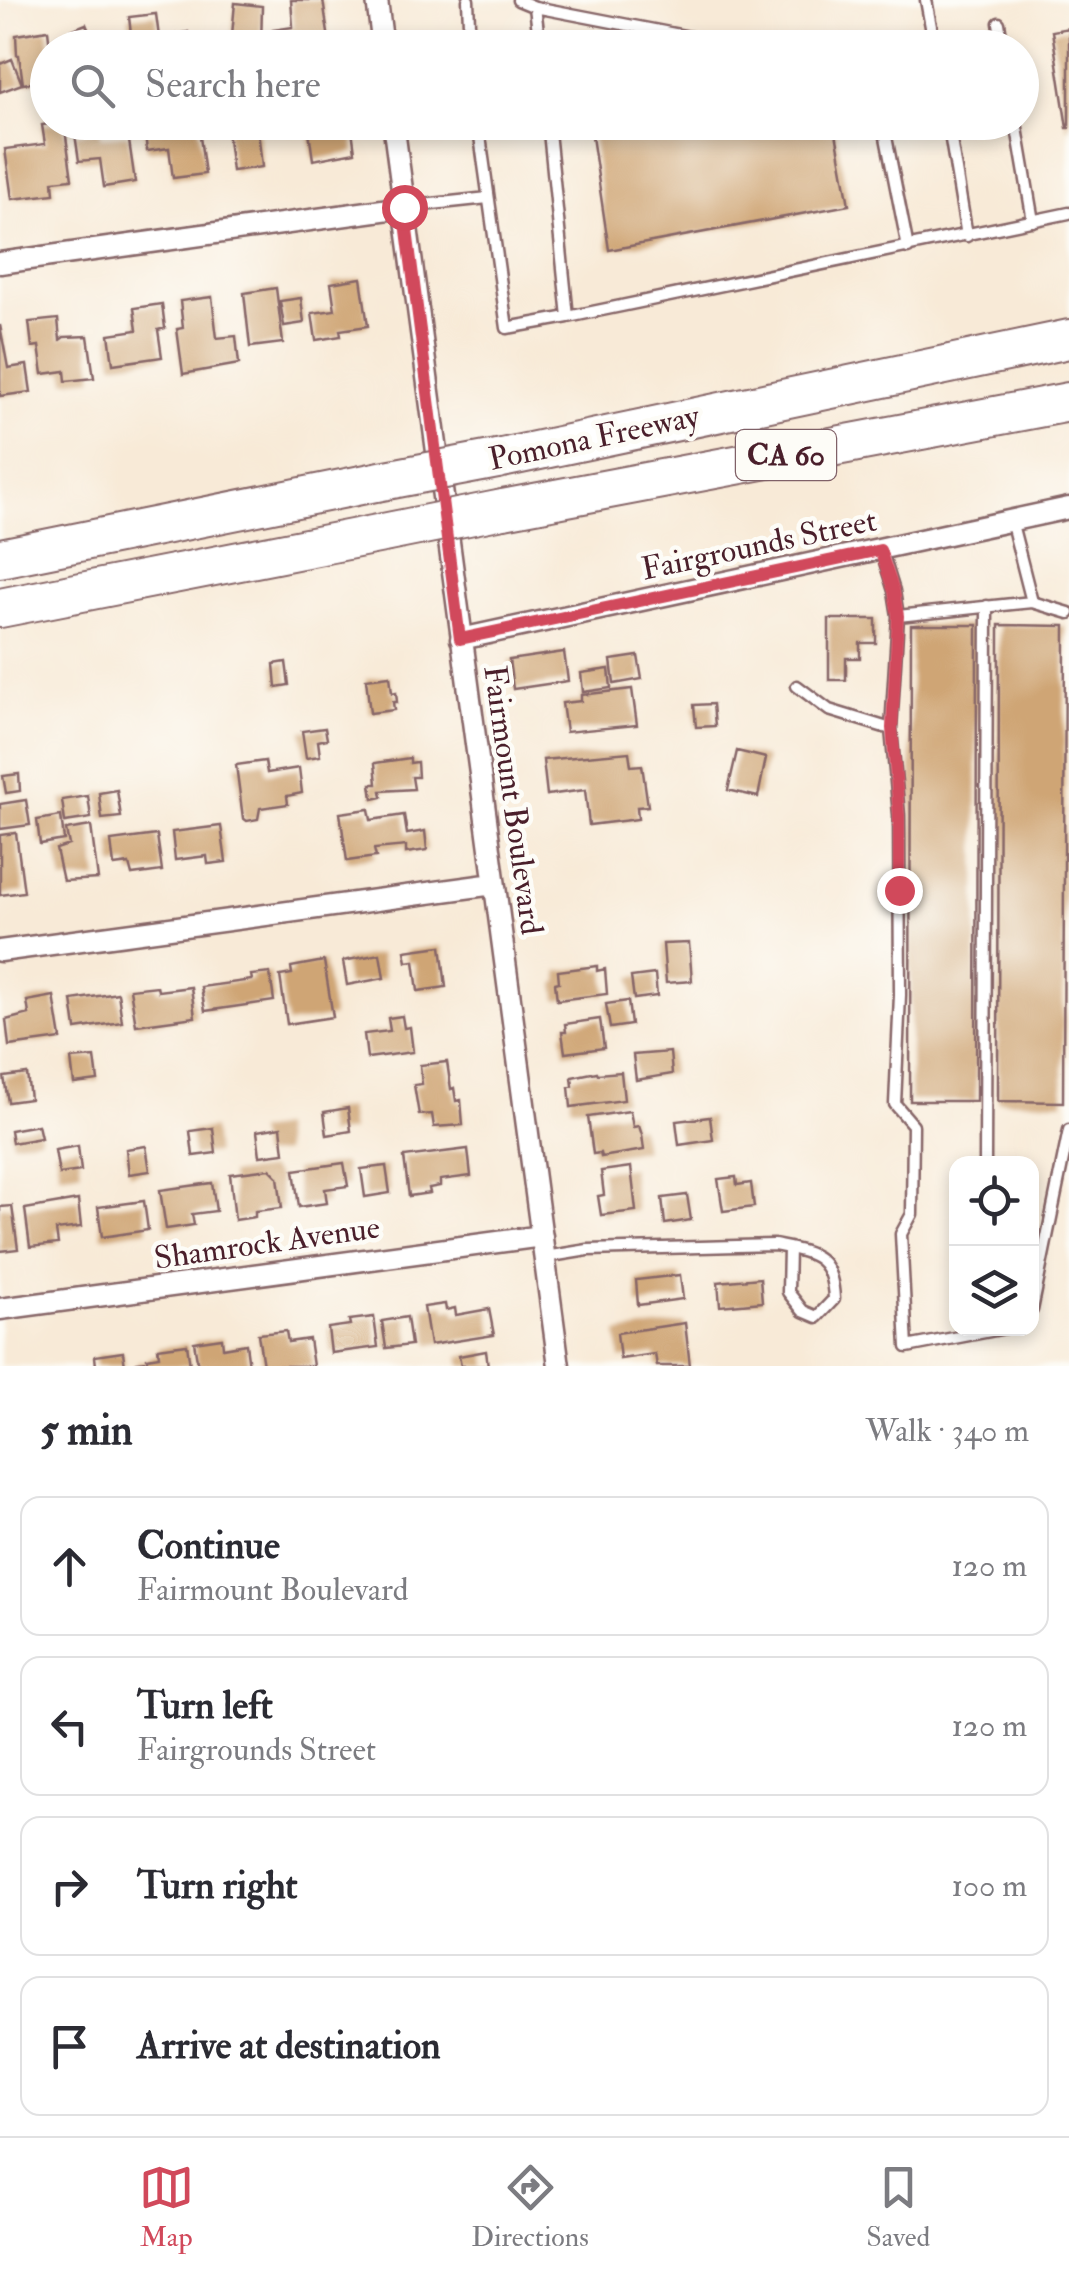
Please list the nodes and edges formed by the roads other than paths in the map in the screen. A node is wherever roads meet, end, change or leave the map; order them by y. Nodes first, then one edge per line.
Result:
1 (377, 0) edge
2 (468, 0) edge
3 (518, 0) edge
4 (926, 0) edge
5 (535, 7) junction
6 (998, 24) dead end
7 (381, 30) edge
8 (469, 30) edge
9 (538, 30) edge
10 (654, 30) edge
11 (931, 30) edge
12 (999, 30) edge
13 (395, 140) edge
14 (480, 140) edge
15 (550, 140) edge
16 (887, 140) edge
17 (951, 140) edge
18 (1019, 140) edge
19 (488, 198) junction
20 (404, 207) junction
21 (1069, 213) edge
22 (1033, 221) junction
23 (967, 236) junction
24 (908, 248) junction
25 (0, 263) edge
26 (568, 317) junction
27 (1069, 339) edge
28 (1069, 402) edge
29 (1058, 510) edge
30 (1010, 520) junction
31 (880, 550) junction
32 (0, 555) edge
33 (1032, 602) junction
34 (987, 606) junction
35 (0, 608) edge
36 (1069, 613) edge
37 (898, 616) junction
38 (460, 639) junction
39 (797, 686) dead end
40 (892, 728) junction
41 (494, 884) junction
42 (0, 951) edge
43 (1069, 1130) edge
44 (985, 1156) edge
45 (543, 1247) junction
46 (790, 1248) junction
47 (1039, 1276) edge
48 (0, 1309) edge
49 (958, 1336) edge
50 (559, 1366) edge

1 - 7 street
2 - 8 lane
3 - 5 lane
4 - 11 lane
5 - 9 lane
5 - 10 lane
6 - 12 lane
13 - 20 street, Fairmount Boulevard
14 - 19 lane
15 - 26 lane
16 - 24 lane
17 - 23 lane
18 - 22 lane
19 - 20 lane
19 - 26 lane
20 - 25 street
20 - 38 street, Fairmount Boulevard
21 - 22 lane
22 - 23 lane
23 - 24 lane
24 - 26 lane
27 - 32 highway, Pomona Freeway / CA 60, bridge
28 - 35 highway, Pomona Freeway / CA 60, bridge
29 - 30 street, Fairgrounds Street
30 - 31 street, Fairgrounds Street
30 - 33 lane
31 - 37 lane
31 - 38 street, Fairgrounds Street
33 - 34 lane
33 - 36 lane
34 - 37 lane
34 - 44 lane
37 - 40 lane
38 - 41 street, Fairmount Boulevard
39 - 40 lane
40 - 49 lane
41 - 42 street
41 - 45 street, Fairmount Boulevard
43 - 47 lane
45 - 46 lane
45 - 48 street, Shamrock Avenue
45 - 50 street, Fairmount Boulevard
46 - 46 lane

